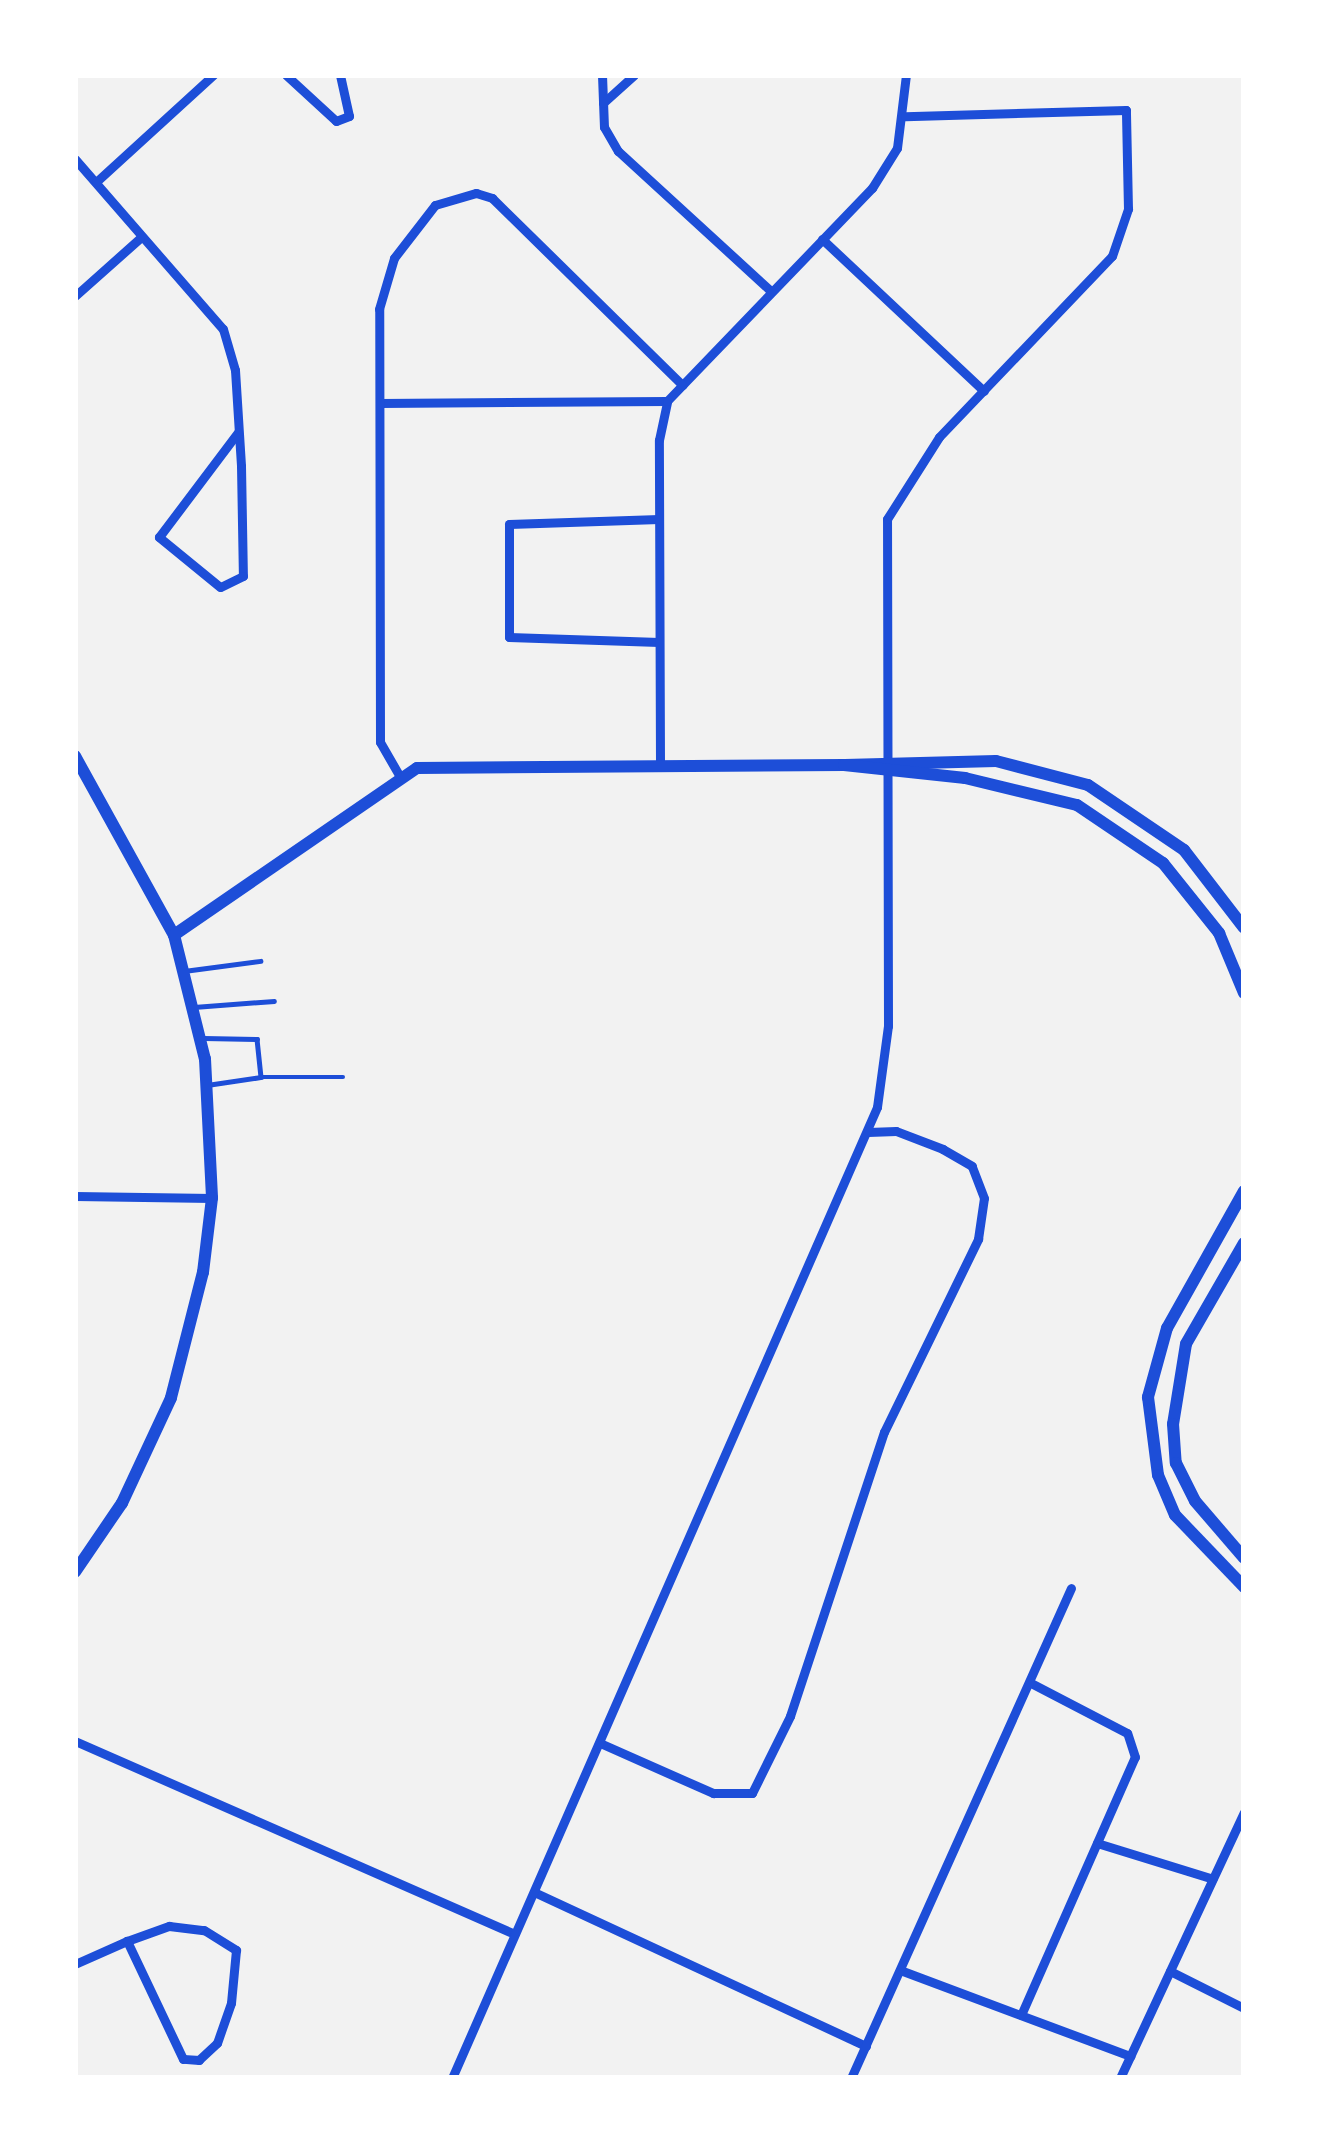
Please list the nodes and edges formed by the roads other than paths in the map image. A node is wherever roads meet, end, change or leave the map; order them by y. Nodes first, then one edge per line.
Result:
1 (213, 75) edge
2 (286, 75) edge
3 (340, 75) edge
4 (602, 75) edge
5 (634, 75) edge
6 (906, 75) edge
7 (603, 103) junction
8 (905, 116) junction
9 (75, 159) edge
10 (96, 182) junction
11 (140, 238) junction
12 (822, 239) junction
13 (772, 291) junction
14 (75, 296) edge
15 (682, 385) junction
16 (984, 391) junction
17 (667, 401) junction
18 (380, 403) junction
19 (238, 432) junction
20 (659, 519) junction
21 (659, 642) junction
22 (75, 756) edge
23 (660, 761) junction
24 (888, 766) junction
25 (399, 775) junction
26 (1244, 928) edge
27 (174, 935) junction
28 (260, 961) dead end
29 (184, 971) junction
30 (1244, 993) edge
31 (274, 1000) dead end
32 (194, 1007) junction
33 (200, 1039) junction
34 (261, 1077) junction
35 (343, 1077) dead end
36 (207, 1085) junction
37 (868, 1132) junction
38 (1244, 1191) edge
39 (75, 1196) edge
40 (212, 1198) junction
41 (1244, 1243) edge
42 (1244, 1558) edge
43 (75, 1573) edge
44 (1244, 1587) edge
45 (1071, 1588) dead end
46 (1029, 1682) junction
47 (75, 1741) edge
48 (600, 1743) junction
49 (1244, 1812) edge
50 (1097, 1843) junction
51 (1213, 1879) junction
52 (534, 1892) junction
53 (515, 1934) junction
54 (127, 1941) junction
55 (75, 1964) edge
56 (900, 1970) junction
57 (1170, 1971) junction
58 (1244, 2008) edge
59 (1021, 2015) junction
60 (866, 2046) junction
61 (1130, 2056) junction
62 (452, 2078) edge
63 (851, 2078) edge
64 (1120, 2078) edge

1 - 10 street
2 - 3 street
4 - 7 street
5 - 7 street
6 - 8 street
7 - 13 street
8 - 12 street
8 - 16 street
9 - 10 street
10 - 11 street
11 - 14 street
11 - 19 street
12 - 13 street
12 - 16 street
13 - 15 street
15 - 17 street
15 - 18 street
16 - 24 street
17 - 18 street
17 - 20 street
18 - 25 street
19 - 19 street
20 - 21 street
20 - 21 street
21 - 23 street
22 - 27 street
23 - 24 street
23 - 25 street
24 - 26 street
24 - 30 street
24 - 37 street
25 - 27 street
27 - 29 street
28 - 29 lane
29 - 32 street
31 - 32 lane
32 - 33 street
33 - 34 lane
33 - 36 street
34 - 35 lane
34 - 36 lane
36 - 40 street
37 - 48 street
37 - 48 street
38 - 44 street
39 - 40 street
40 - 43 street
41 - 42 street
45 - 46 street
46 - 50 street
46 - 56 street
47 - 53 street
48 - 52 street
49 - 51 street
50 - 51 street
50 - 59 street
51 - 57 street
52 - 53 street
52 - 60 street
53 - 62 street
54 - 54 street
54 - 55 street
56 - 59 street
56 - 60 street
57 - 58 street
57 - 61 street
59 - 61 street
60 - 63 street
61 - 64 street

